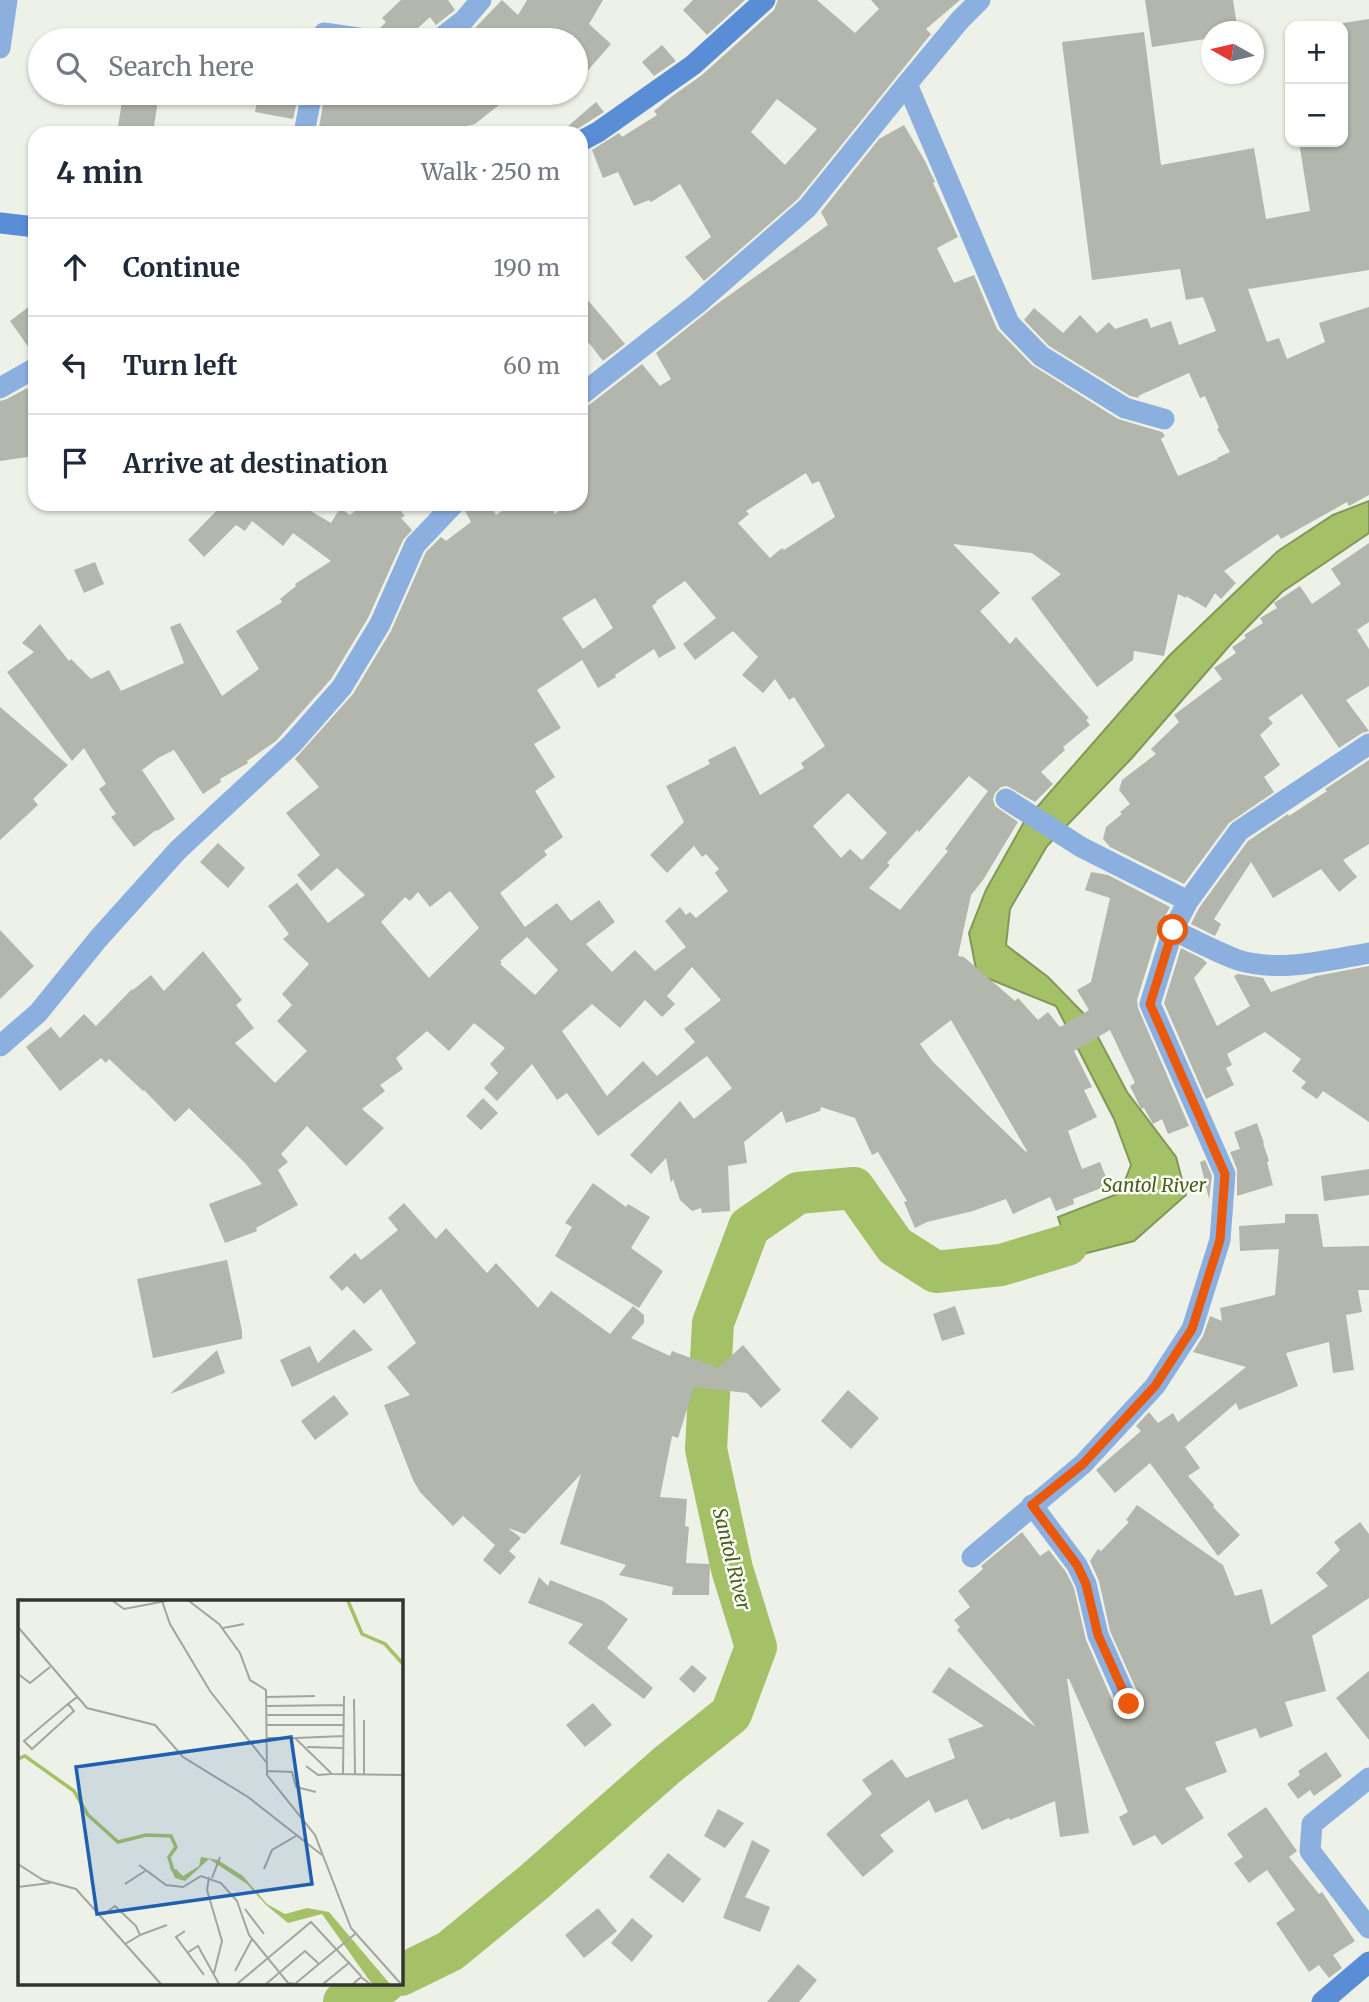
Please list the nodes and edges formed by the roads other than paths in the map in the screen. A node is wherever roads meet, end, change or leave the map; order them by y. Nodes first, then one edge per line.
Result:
1 (7, 0) edge
2 (481, 0) edge
3 (765, 0) edge
4 (980, 0) edge
5 (454, 28) edge
6 (0, 48) edge
7 (906, 84) junction
8 (310, 105) edge
9 (305, 126) edge
10 (588, 137) edge
11 (0, 223) edge
12 (28, 226) edge
13 (28, 372) edge
14 (0, 388) edge
15 (588, 389) edge
16 (1164, 419) dead end
17 (447, 511) edge
18 (1369, 744) edge
19 (1014, 805) dead end
20 (1188, 901) junction
21 (1173, 930) junction
22 (1369, 953) edge
23 (0, 1046) edge
24 (1032, 1505) junction
25 (972, 1557) dead end
26 (1129, 1704) dead end
27 (1369, 1778) edge
28 (1369, 1928) edge
29 (1369, 1962) edge
30 (1322, 2002) edge

1 - 6 street
2 - 5 street
3 - 10 street
4 - 7 street
7 - 15 street
7 - 16 street
8 - 9 street
11 - 12 street
13 - 14 street
17 - 23 street
18 - 20 street
19 - 20 street
20 - 21 street
21 - 22 street
21 - 24 street
24 - 25 street
24 - 26 street
27 - 28 street
29 - 30 street

